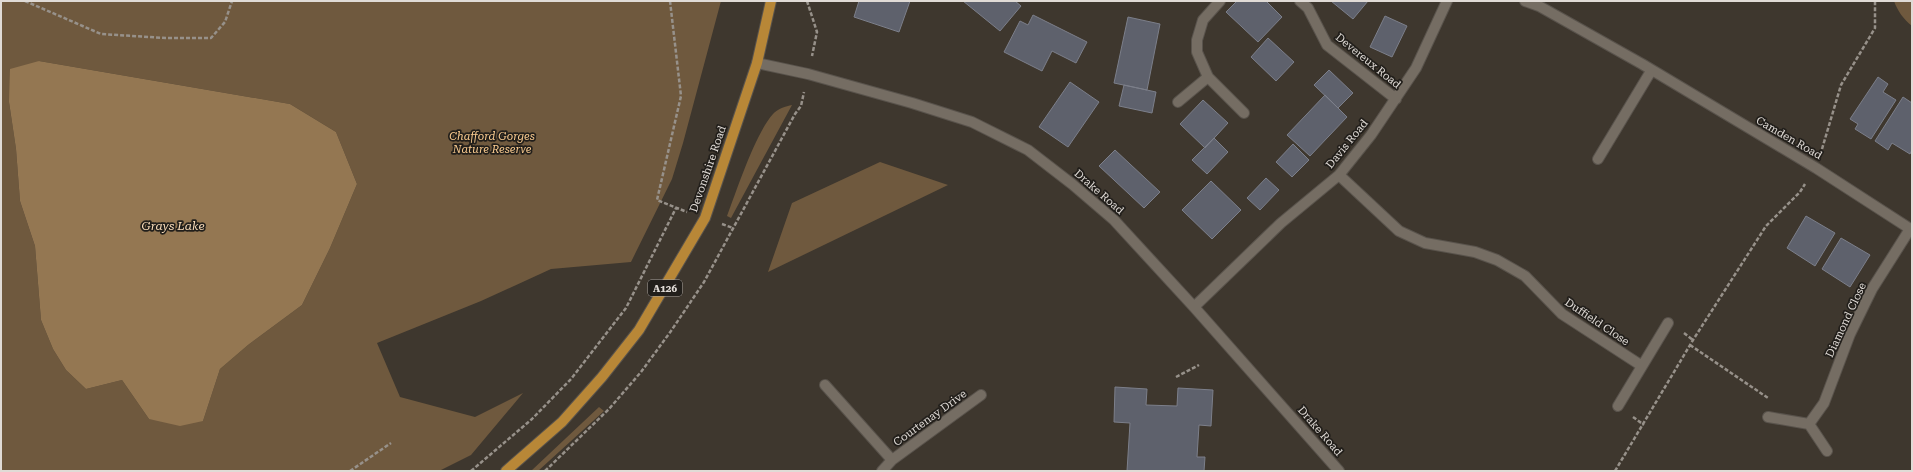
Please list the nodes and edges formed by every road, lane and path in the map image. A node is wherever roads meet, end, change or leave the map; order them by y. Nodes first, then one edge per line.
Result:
1 (25, 1) edge
2 (232, 1) edge
3 (670, 1) edge
4 (771, 1) edge
5 (807, 1) edge
6 (1220, 1) edge
7 (1300, 1) edge
8 (1447, 1) edge
9 (1525, 1) edge
10 (1875, 1) edge
11 (757, 62) junction
12 (1651, 71) junction
13 (808, 74) junction
14 (1208, 77) junction
15 (1396, 99) junction
16 (1178, 102) dead end
17 (801, 106) dead end
18 (1244, 113) dead end
19 (1598, 159) dead end
20 (1816, 168) junction
21 (1339, 175) junction
22 (1911, 229) edge
23 (1194, 307) junction
24 (1668, 323) dead end
25 (1690, 345) junction
26 (1199, 365) dead end
27 (1642, 366) junction
28 (1176, 377) dead end
29 (825, 385) dead end
30 (981, 395) dead end
31 (1618, 406) dead end
32 (1768, 417) joint
33 (1809, 424) junction
34 (392, 444) dead end
35 (1827, 451) dead end
36 (892, 460) junction
37 (350, 471) edge
38 (472, 471) edge
39 (506, 471) edge
40 (545, 471) edge
41 (882, 471) edge
42 (1339, 471) edge
43 (1615, 471) edge

1 - 2 path
3 - 38 path
4 - 11 main road, Devonshire Road / A126
5 - 13 path
6 - 14 street
7 - 15 street, Devereux Road
8 - 15 street, Davis Road
9 - 12 street, Camden Road
10 - 20 path
11 - 13 street, Drake Road
11 - 39 main road, Devonshire Road / A126
12 - 19 street
12 - 20 street, Camden Road
13 - 23 street, Drake Road
14 - 16 street
14 - 18 street
15 - 21 street, Davis Road
17 - 40 path
20 - 22 street, Camden Road
20 - 25 path
21 - 23 street, Davis Road
21 - 27 street, Duffield Close
22 - 33 street, Diamond Close
23 - 42 street, Drake Road
24 - 27 street
25 - 32 path
25 - 43 path
26 - 28 path
27 - 31 street
29 - 36 street, Courtenay Drive
30 - 36 street, Courtenay Drive
32 - 33 street
33 - 35 street
34 - 37 path
36 - 41 street, Courtenay Drive

